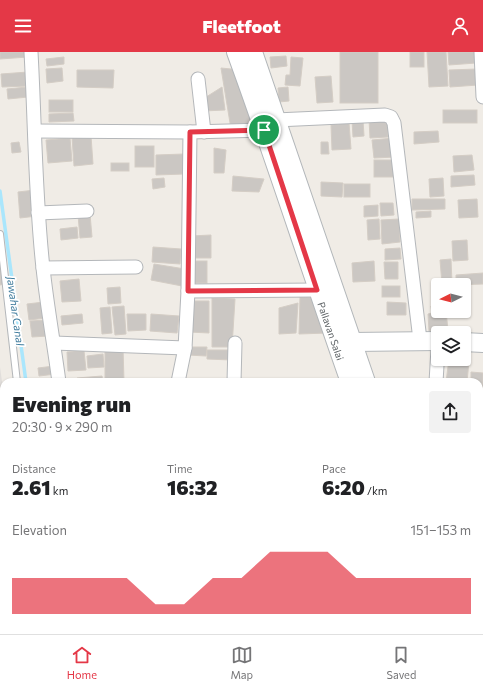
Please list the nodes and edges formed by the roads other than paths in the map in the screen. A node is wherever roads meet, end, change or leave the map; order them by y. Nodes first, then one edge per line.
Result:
1 (31, 52) edge
2 (236, 52) edge
3 (253, 52) edge
4 (481, 52) edge
5 (198, 79) dead end
6 (483, 97) edge
7 (270, 125) junction
8 (35, 131) junction
9 (190, 132) junction
10 (204, 132) junction
11 (87, 211) dead end
12 (38, 212) junction
13 (0, 234) edge
14 (136, 267) dead end
15 (43, 268) junction
16 (317, 290) junction
17 (188, 291) junction
18 (420, 340) junction
19 (431, 341) edge
20 (352, 342) junction
21 (471, 342) edge
22 (54, 343) junction
23 (235, 343) dead end
24 (483, 343) edge
25 (185, 348) junction
26 (437, 366) edge
27 (17, 378) edge
28 (58, 378) edge
29 (179, 378) edge
30 (234, 378) edge
31 (349, 378) edge
32 (365, 378) edge
33 (436, 378) edge

1 - 8 street
2 - 7 street, Pallavan Salai
3 - 7 street
4 - 6 street
5 - 10 street
7 - 10 street
7 - 16 street, Pallavan Salai
7 - 18 street
7 - 20 street
8 - 9 street
8 - 12 street
9 - 10 street
9 - 17 street
11 - 12 street
12 - 15 street
13 - 27 lane
14 - 15 street
15 - 22 street
16 - 17 street
16 - 31 street, Pallavan Salai
17 - 25 street
18 - 19 street
18 - 20 street
20 - 32 street
21 - 24 street
22 - 25 street
22 - 28 street
23 - 30 street
25 - 29 street
26 - 33 street

